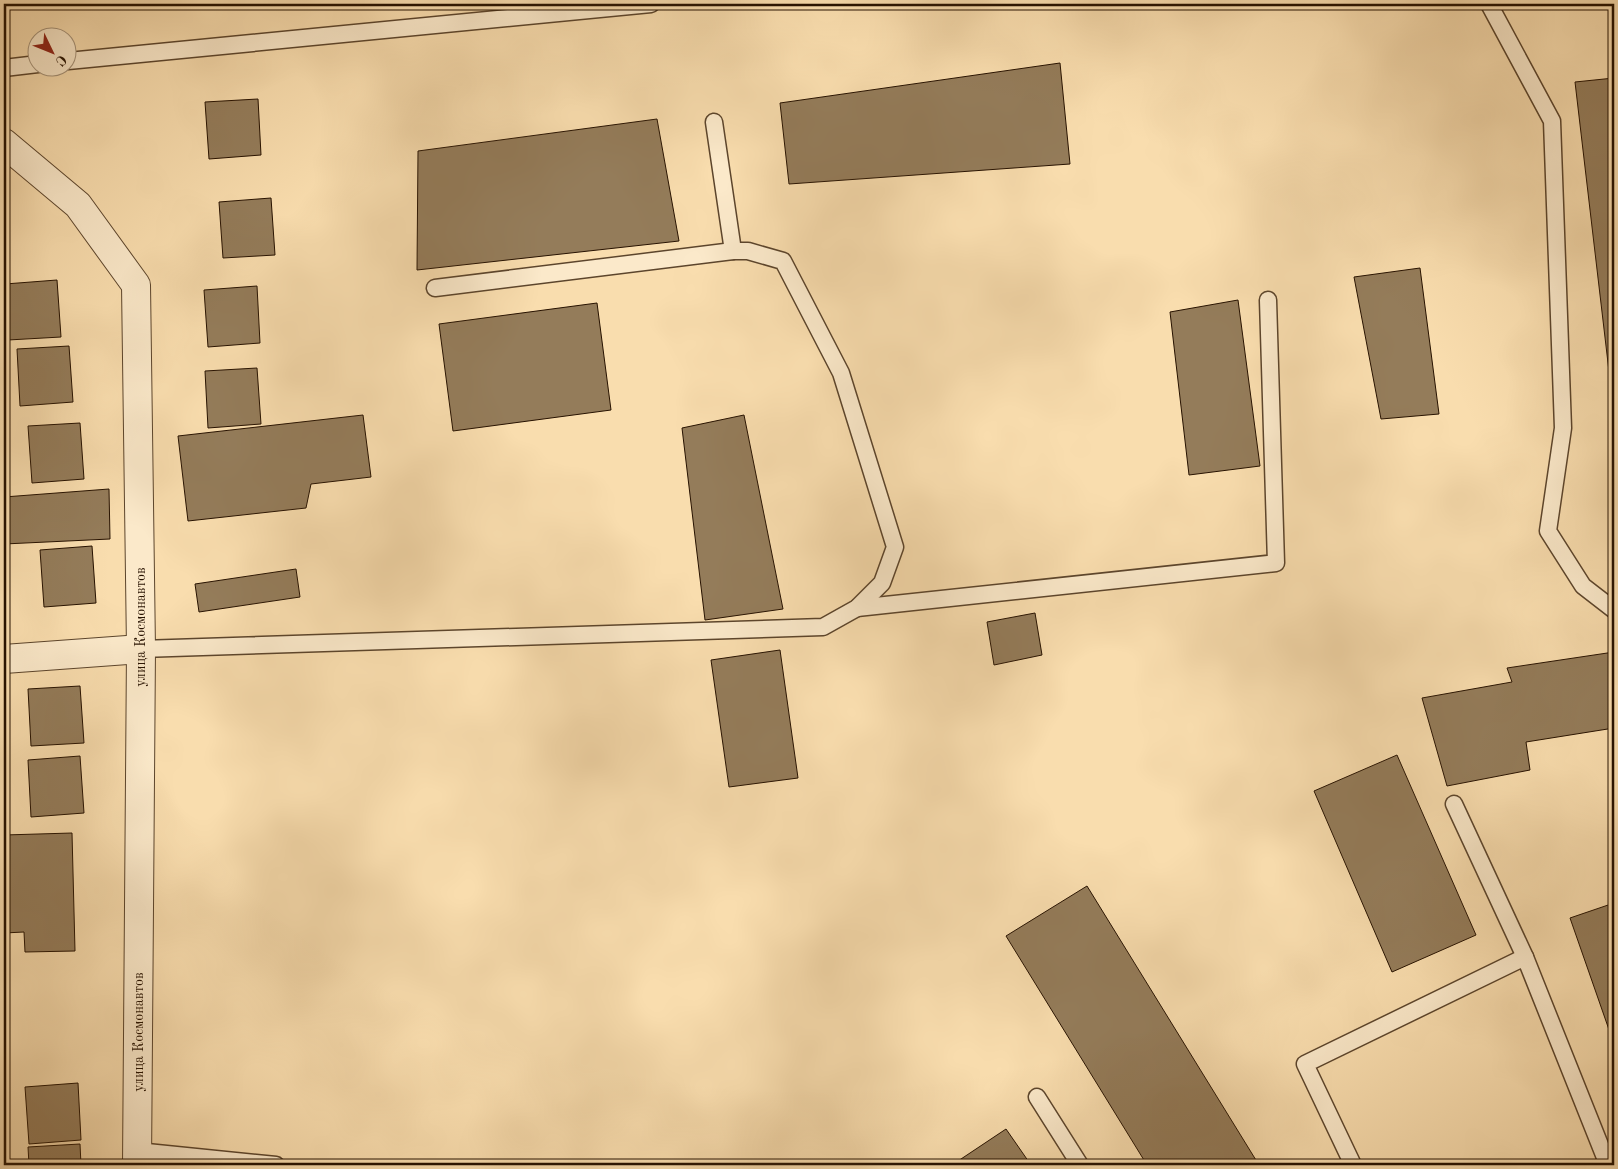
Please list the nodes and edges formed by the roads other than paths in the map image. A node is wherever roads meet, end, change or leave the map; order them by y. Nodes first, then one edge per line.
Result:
1 (652, 4) edge
2 (1489, 4) edge
3 (78, 61) edge
4 (28, 65) edge
5 (4, 68) edge
6 (714, 122) dead end
7 (4, 143) edge
8 (733, 251) junction
9 (435, 288) dead end
10 (1268, 300) dead end
11 (857, 608) junction
12 (1614, 610) edge
13 (141, 649) junction
14 (4, 659) edge
15 (1454, 804) dead end
16 (1526, 957) junction
17 (1038, 1097) dead end
18 (137, 1158) edge
19 (276, 1165) edge
20 (1080, 1165) edge
21 (1352, 1165) edge
22 (1608, 1165) edge

1 - 3 lane
2 - 12 lane
4 - 5 lane
6 - 8 lane
7 - 13 street, улица Космонавтов
8 - 9 lane
8 - 11 lane
10 - 11 lane
11 - 13 lane
13 - 14 street
13 - 18 street, улица Космонавтов
15 - 16 lane
16 - 21 lane
16 - 22 lane
17 - 20 lane
18 - 19 lane

